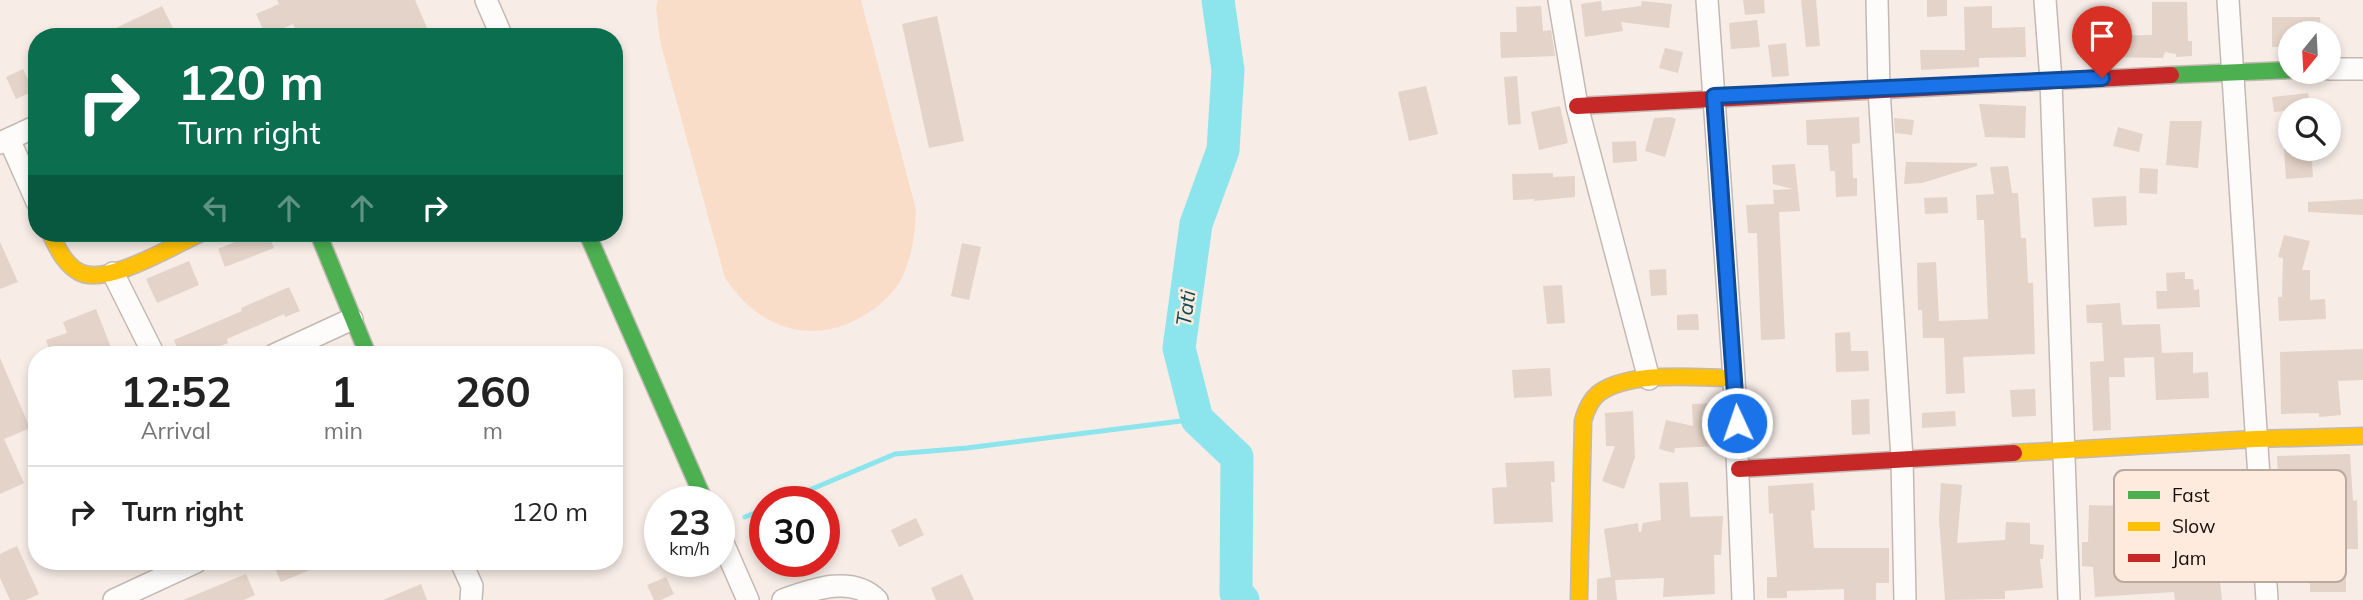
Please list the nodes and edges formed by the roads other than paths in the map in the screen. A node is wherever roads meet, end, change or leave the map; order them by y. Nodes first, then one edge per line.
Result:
1 (486, 0) edge
2 (1559, 0) edge
3 (1707, 0) edge
4 (1877, 0) edge
5 (2045, 0) edge
6 (2228, 0) edge
7 (498, 28) edge
8 (2342, 69) edge
9 (2363, 69) edge
10 (2278, 70) edge
11 (2231, 71) junction
12 (2051, 81) junction
13 (1879, 89) junction
14 (1714, 96) junction
15 (1577, 106) junction
16 (28, 130) edge
17 (4, 141) edge
18 (28, 185) edge
19 (54, 242) edge
20 (181, 242) edge
21 (322, 242) edge
22 (591, 242) edge
23 (113, 273) junction
24 (352, 319) junction
25 (150, 346) edge
26 (294, 346) edge
27 (364, 346) edge
28 (1734, 378) junction
29 (1648, 379) junction
30 (2363, 436) edge
31 (2255, 439) junction
32 (2065, 450) junction
33 (1902, 460) junction
34 (1739, 469) junction
35 (2257, 470) edge
36 (698, 486) edge
37 (179, 570) edge
38 (465, 570) edge
39 (735, 570) edge
40 (2266, 582) edge
41 (114, 600) edge
42 (471, 600) edge
43 (748, 600) edge
44 (783, 600) edge
45 (877, 600) edge
46 (1579, 600) edge
47 (1744, 600) edge
48 (1905, 600) edge
49 (2069, 600) edge
50 (2267, 600) edge

1 - 7 street
2 - 15 street
3 - 14 street
4 - 13 street
5 - 12 street
6 - 11 street
8 - 9 street
10 - 11 street
11 - 12 street
11 - 31 street
12 - 13 street
12 - 32 street
13 - 14 street
13 - 33 street
14 - 15 street
14 - 28 street
15 - 29 street
16 - 17 street
17 - 18 street
19 - 23 street
20 - 23 street
21 - 24 street
22 - 36 street
23 - 25 street
24 - 26 street
24 - 27 street
28 - 29 street
28 - 34 street
29 - 46 street
30 - 31 street
31 - 32 street
31 - 35 street
32 - 33 street
32 - 49 street
33 - 34 street
33 - 48 street
34 - 47 street
37 - 41 street
38 - 42 street
39 - 43 street
40 - 50 street
44 - 45 street

